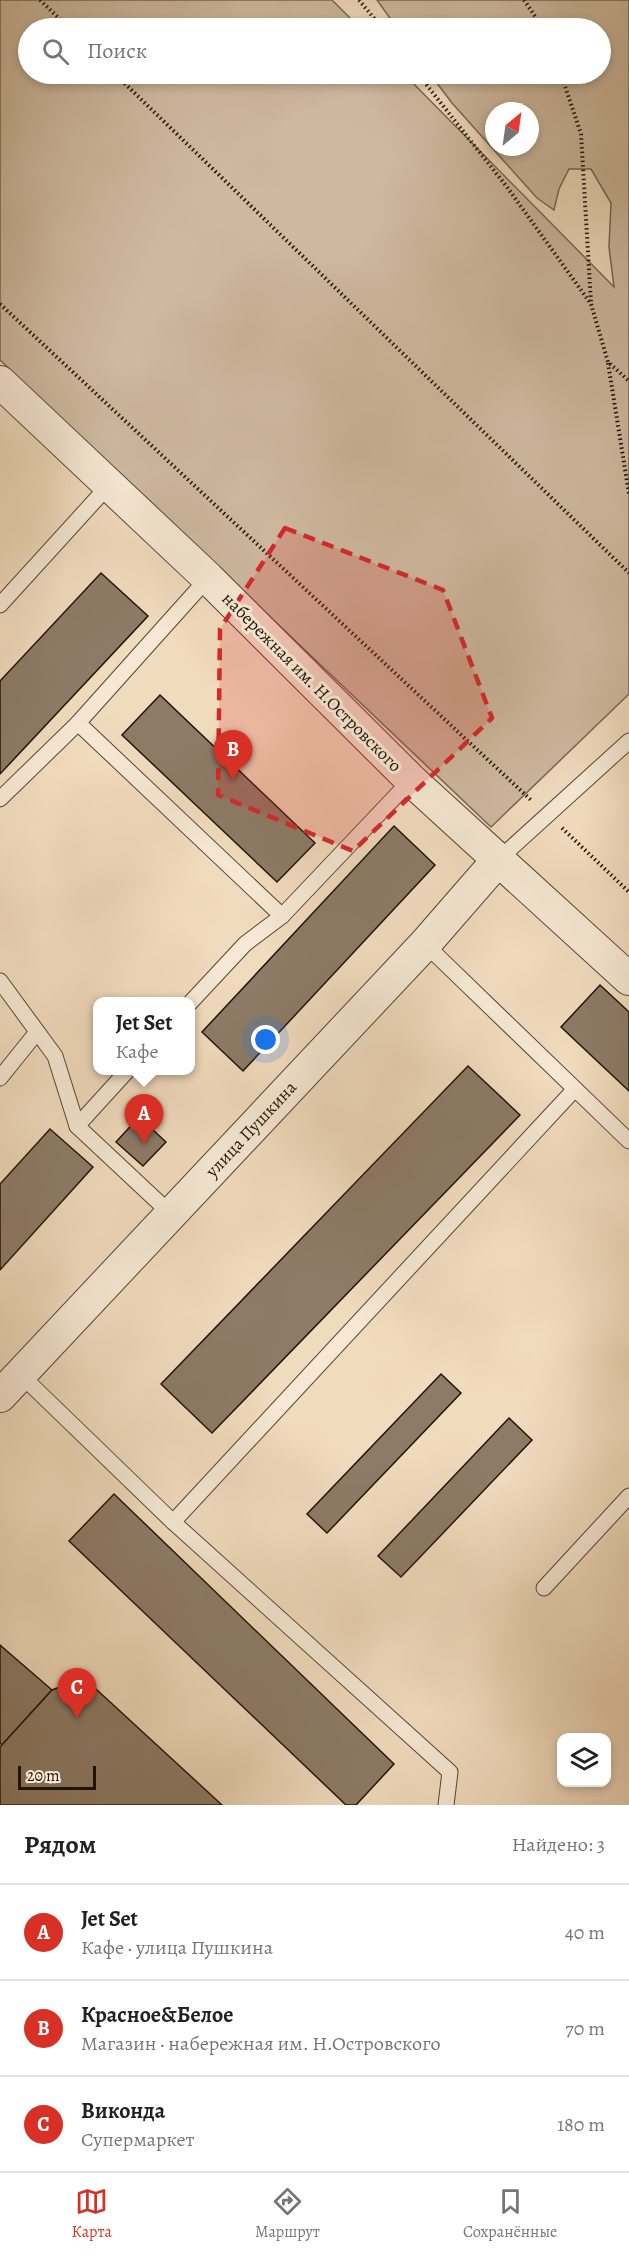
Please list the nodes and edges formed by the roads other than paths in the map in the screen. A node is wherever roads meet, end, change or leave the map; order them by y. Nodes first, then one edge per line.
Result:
1 (0, 382) edge
2 (110, 484) junction
3 (208, 578) junction
4 (0, 605) edge
5 (78, 723) junction
6 (629, 741) edge
7 (411, 780) junction
8 (0, 799) edge
9 (499, 859) junction
10 (282, 916) junction
11 (424, 944) junction
12 (629, 979) edge
13 (0, 981) edge
14 (195, 998) edge
15 (37, 1032) junction
16 (124, 1075) edge
17 (0, 1078) edge
18 (574, 1090) junction
19 (77, 1126) junction
20 (629, 1141) edge
21 (171, 1214) junction
22 (6, 1387) edge
23 (629, 1496) edge
24 (173, 1522) junction
25 (544, 1588) dead end
26 (446, 1805) edge

1 - 2 street, набережная им. Н.Островского
2 - 3 street, набережная им. Н.Островского
2 - 4 lane
3 - 5 lane
3 - 7 street, набережная им. Н.Островского
5 - 8 lane
5 - 10 lane
6 - 9 lane
7 - 9 street, набережная им. Н.Островского
7 - 10 lane
9 - 11 street, улица Пушкина
9 - 12 street, набережная им. Н.Островского
10 - 14 lane
11 - 18 lane
11 - 21 street, улица Пушкина
13 - 15 lane
15 - 17 lane
15 - 19 lane
16 - 19 lane
18 - 20 lane
18 - 24 lane
19 - 21 lane
21 - 22 street, улица Пушкина
22 - 24 lane
23 - 25 lane
24 - 26 lane

